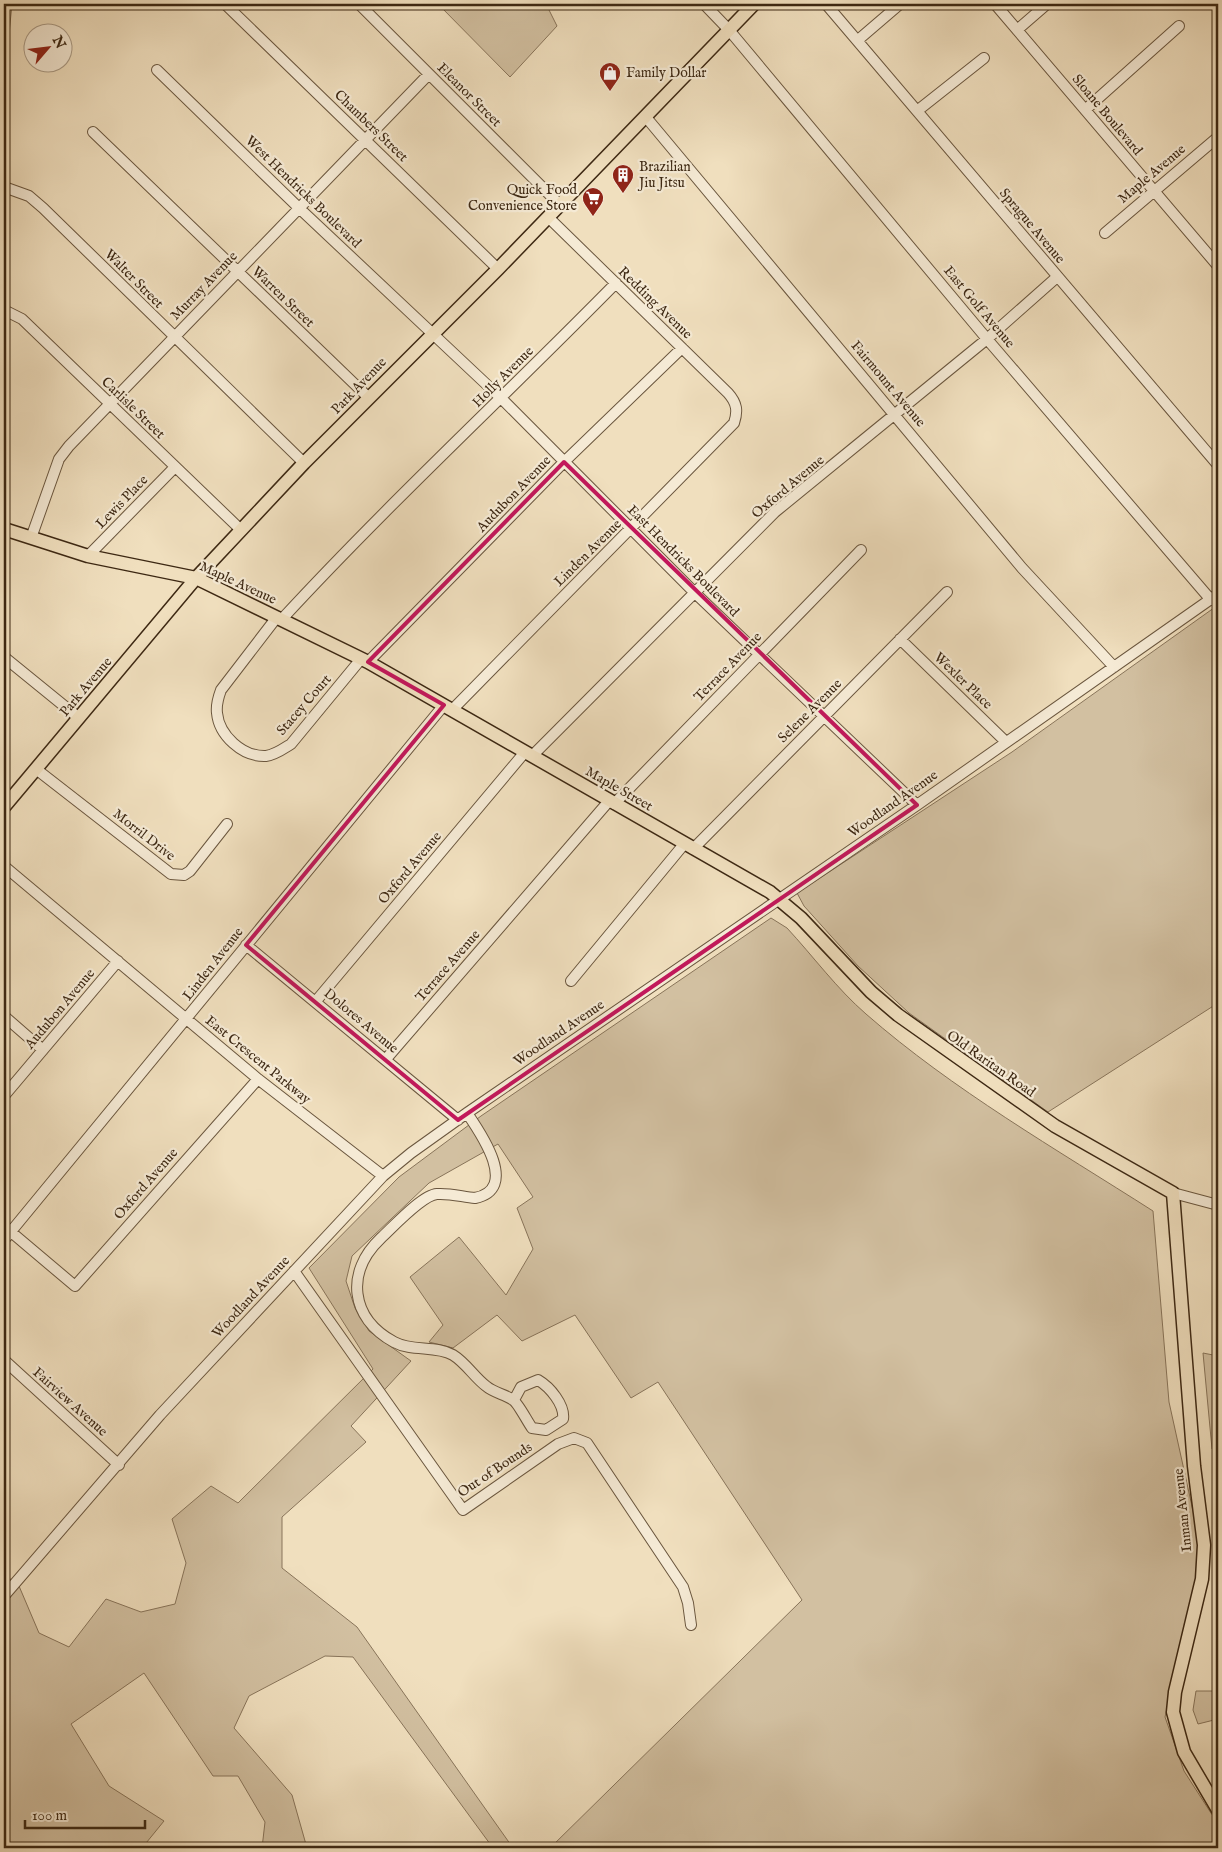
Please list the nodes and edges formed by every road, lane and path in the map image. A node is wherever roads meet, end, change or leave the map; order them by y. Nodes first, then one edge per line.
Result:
1 (224, 4) edge
2 (359, 4) edge
3 (704, 4) edge
4 (754, 4) edge
5 (826, 4) edge
6 (900, 4) edge
7 (995, 4) edge
8 (1047, 4) edge
9 (1179, 26) dead end
10 (729, 30) junction
11 (1017, 30) junction
12 (858, 40) junction
13 (984, 58) dead end
14 (157, 70) dead end
15 (429, 74) junction
16 (1086, 110) junction
17 (917, 111) junction
18 (645, 116) junction
19 (93, 132) dead end
20 (1218, 137) edge
21 (365, 140) junction
22 (4, 187) edge
23 (1154, 192) junction
24 (560, 205) junction
25 (299, 208) junction
26 (548, 217) junction
27 (1105, 233) dead end
28 (1218, 264) edge
29 (498, 269) junction
30 (237, 272) junction
31 (1057, 276) junction
32 (616, 284) junction
33 (4, 310) edge
34 (432, 332) junction
35 (174, 338) junction
36 (987, 339) junction
37 (682, 348) junction
38 (369, 398) junction
39 (502, 399) junction
40 (110, 404) junction
41 (736, 412) joint
42 (895, 414) junction
43 (564, 462) junction
44 (304, 463) junction
45 (1218, 466) edge
46 (175, 467) junction
47 (4, 529) edge
48 (631, 529) junction
49 (241, 530) junction
50 (31, 538) junction
51 (861, 550) dead end
52 (88, 556) junction
53 (196, 578) junction
54 (947, 592) dead end
55 (696, 594) junction
56 (1214, 597) edge
57 (279, 618) junction
58 (900, 639) junction
59 (759, 655) junction
60 (4, 657) edge
61 (364, 660) junction
62 (1114, 667) junction
63 (448, 708) junction
64 (825, 716) junction
65 (79, 718) junction
66 (1006, 742) junction
67 (528, 754) junction
68 (36, 769) junction
69 (611, 802) junction
70 (5, 803) edge
71 (917, 805) junction
72 (227, 824) dead end
73 (689, 846) junction
74 (4, 866) edge
75 (779, 899) junction
76 (246, 945) junction
77 (118, 961) junction
78 (571, 981) dead end
79 (316, 1001) junction
80 (4, 1016) edge
81 (187, 1020) junction
82 (43, 1050) junction
83 (386, 1059) junction
84 (258, 1079) junction
85 (4, 1096) edge
86 (467, 1114) junction
87 (458, 1120) junction
88 (383, 1176) junction
89 (1173, 1193) junction
90 (1218, 1205) edge
91 (6, 1233) edge
92 (294, 1271) junction
93 (6, 1367) edge
94 (514, 1400) junction
95 (118, 1465) junction
96 (4, 1596) edge
97 (691, 1625) dead end
98 (1218, 1810) edge

1 - 21 street, Chambers Street
2 - 15 street, Eleanor Street
3 - 10 street, East Golf Avenue
4 - 10 main road, Park Avenue
5 - 12 street, Sprague Avenue
6 - 12 street
7 - 11 street, Sloane Boulevard
8 - 11 street
9 - 16 street
10 - 18 main road, Park Avenue
10 - 36 street, East Golf Avenue
11 - 16 street, Sloane Boulevard
12 - 17 street, Sprague Avenue
13 - 17 street
14 - 25 street, West Hendricks Boulevard
15 - 21 street, Murray Avenue
15 - 24 street, Eleanor Street
16 - 23 street, Sloane Boulevard
17 - 31 street, Sprague Avenue
18 - 24 main road, Park Avenue
18 - 42 street, Fairmount Avenue
19 - 30 street, Warren Street
20 - 23 street, Maple Avenue
21 - 25 street, Murray Avenue
21 - 29 street, Chambers Street
22 - 35 street, Walter Street
23 - 27 street, Maple Avenue
23 - 28 street, Sloane Boulevard
24 - 26 main road, Park Avenue
25 - 30 street, Murray Avenue
25 - 34 street, West Hendricks Boulevard
26 - 29 main road, Park Avenue
26 - 32 street, Redding Avenue
29 - 34 main road, Park Avenue
30 - 35 street, Murray Avenue
30 - 38 street, Warren Street
31 - 36 street, Oxford Avenue
31 - 45 street, Sprague Avenue
32 - 37 street, Redding Avenue
32 - 39 street, Holly Avenue
33 - 40 street, Carlisle Street
34 - 38 main road, Park Avenue
34 - 39 street, East Hendricks Boulevard
35 - 40 street, Murray Avenue
35 - 44 street, Walter Street
36 - 42 street, Oxford Avenue
36 - 56 street, East Golf Avenue
37 - 41 street, Redding Avenue
37 - 43 street, Audubon Avenue
38 - 44 main road, Park Avenue
39 - 43 street, East Hendricks Boulevard
39 - 57 street, Holly Avenue
40 - 46 street, Carlisle Street
40 - 50 street, Murray Avenue
41 - 48 street, Linden Avenue
42 - 55 street, Oxford Avenue
42 - 62 street, Fairmount Avenue
43 - 48 street, East Hendricks Boulevard
43 - 61 street, Audubon Avenue
44 - 49 main road, Park Avenue
46 - 49 street, Carlisle Street
46 - 52 street, Lewis Place
47 - 50 main road, Maple Avenue
48 - 55 street, East Hendricks Boulevard
48 - 63 street, Linden Avenue
49 - 53 main road, Park Avenue
50 - 52 main road, Maple Avenue
51 - 59 street, Terrace Avenue
52 - 53 main road, Maple Avenue
53 - 57 main road, Maple Avenue
53 - 65 main road, Park Avenue
54 - 58 street, Selene Avenue
55 - 59 street, East Hendricks Boulevard
55 - 67 street, Oxford Avenue
56 - 62 street, Woodland Avenue
57 - 61 main road, Maple Avenue
57 - 61 street, Stacey Court
58 - 64 street, Selene Avenue
58 - 66 street, Wexler Place
59 - 64 street, East Hendricks Boulevard
59 - 69 street, Terrace Avenue
60 - 65 street
61 - 63 main road, Maple Avenue
62 - 66 street, Woodland Avenue
63 - 67 main road, Maple Street
63 - 76 street, Linden Avenue
64 - 71 street, East Hendricks Boulevard
64 - 73 street, Selene Avenue
65 - 68 main road, Park Avenue
66 - 71 street, Woodland Avenue
67 - 69 main road, Maple Street
67 - 79 street, Oxford Avenue
68 - 70 main road, Park Avenue
68 - 72 street, Morril Drive
69 - 73 main road, Maple Street
69 - 83 street, Terrace Avenue
71 - 75 street, Woodland Avenue
73 - 75 main road, Maple Street
73 - 78 street, Selene Avenue
74 - 77 street, East Crescent Parkway
75 - 86 street, Woodland Avenue
75 - 89 main road, Old Raritan Road
76 - 79 street, Dolores Avenue
76 - 81 street, Linden Avenue
77 - 81 street, East Crescent Parkway
77 - 82 street, Audubon Avenue
79 - 83 street, Dolores Avenue
80 - 82 street
81 - 84 street, East Crescent Parkway
81 - 91 street, Linden Avenue
82 - 85 street, Audubon Avenue
83 - 87 street, Dolores Avenue
84 - 88 street, East Crescent Parkway
84 - 91 street, Oxford Avenue
86 - 87 street, Woodland Avenue
86 - 94 street
87 - 88 street, Woodland Avenue
88 - 92 street, Woodland Avenue
89 - 90 street, Old Raritan Road
89 - 98 main road, Inman Avenue
92 - 95 street, Woodland Avenue
92 - 97 street, Out of Bounds
93 - 95 street, Fairview Avenue
94 - 94 street
95 - 96 street, Woodland Avenue

